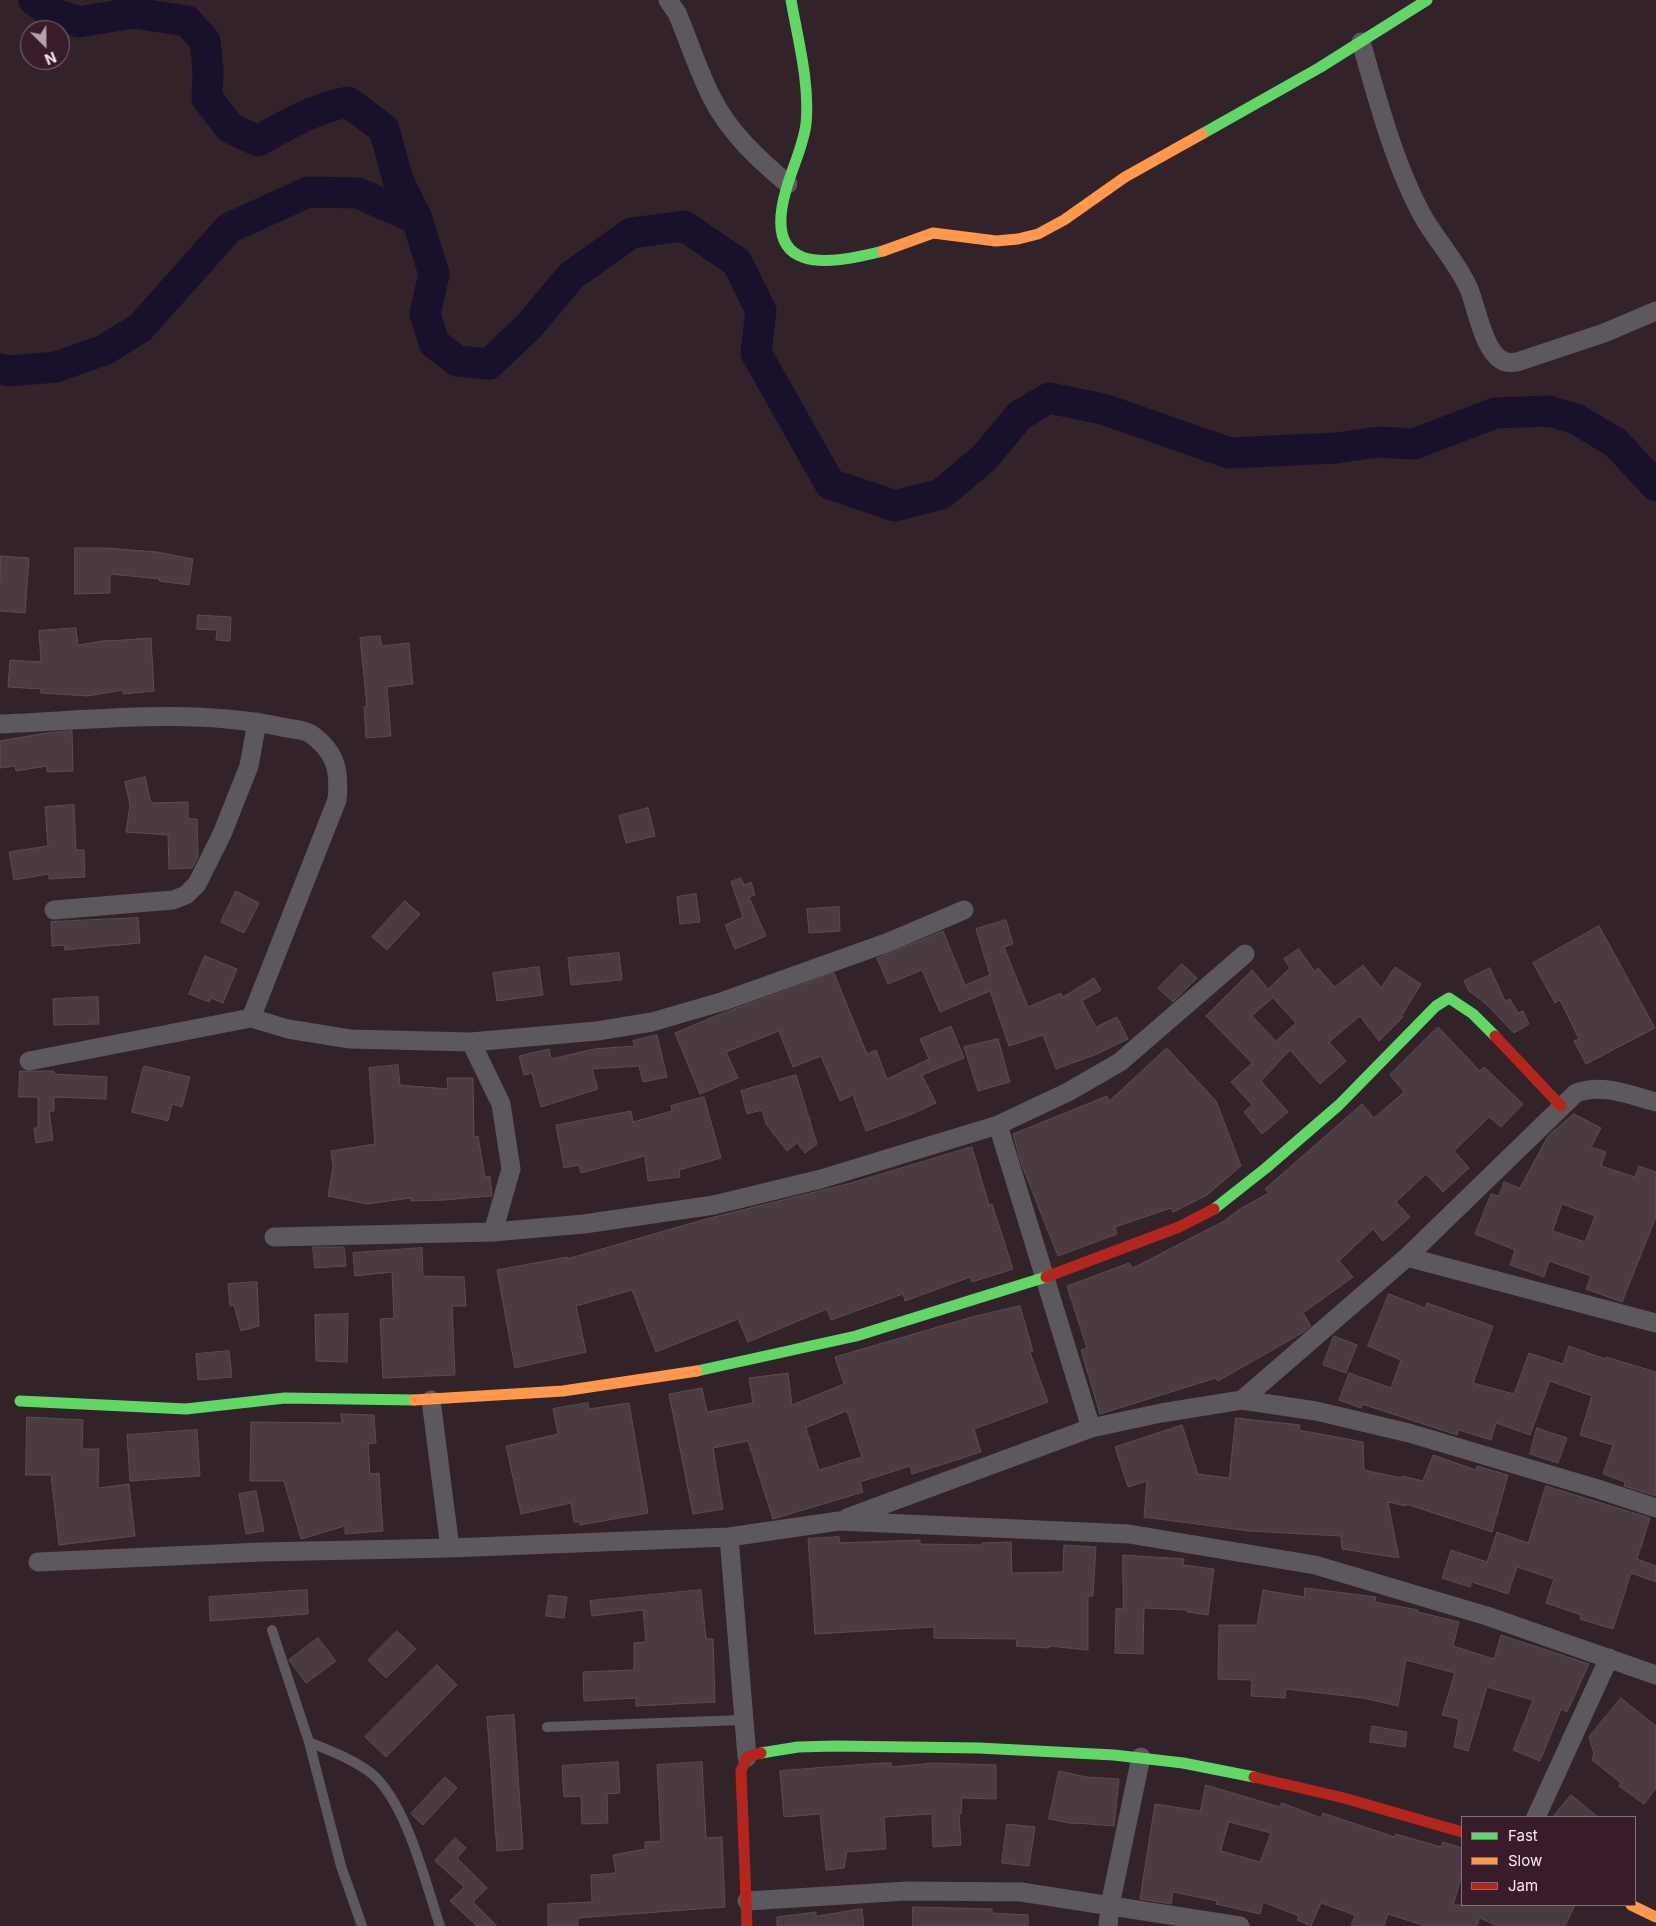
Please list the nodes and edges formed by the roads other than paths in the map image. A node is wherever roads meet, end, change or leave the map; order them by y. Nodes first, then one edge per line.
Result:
1 (668, 0) edge
2 (791, 0) edge
3 (1427, 0) edge
4 (1361, 42) junction
5 (788, 184) junction
6 (1656, 311) edge
7 (257, 722) junction
8 (2, 724) dead end
9 (54, 910) dead end
10 (964, 910) dead end
11 (1245, 954) dead end
12 (250, 1018) junction
13 (471, 1042) junction
14 (29, 1061) dead end
15 (1656, 1102) edge
16 (1561, 1106) junction
17 (998, 1125) junction
18 (493, 1232) junction
19 (274, 1237) dead end
20 (1408, 1257) junction
21 (1045, 1278) junction
22 (1656, 1323) edge
23 (431, 1400) junction
24 (1242, 1400) junction
25 (20, 1402) dead end
26 (1091, 1428) junction
27 (1656, 1508) edge
28 (839, 1521) junction
29 (730, 1537) junction
30 (450, 1548) junction
31 (38, 1562) dead end
32 (272, 1630) dead end
33 (1610, 1658) junction
34 (1656, 1675) edge
35 (743, 1720) junction
36 (547, 1727) dead end
37 (309, 1742) junction
38 (747, 1757) junction
39 (1140, 1757) junction
40 (1536, 1816) edge
41 (1461, 1832) edge
42 (747, 1901) junction
43 (1110, 1905) junction
44 (1633, 1906) edge
45 (1656, 1917) edge
46 (362, 1926) edge
47 (440, 1926) edge
48 (747, 1926) edge
49 (1108, 1926) edge
50 (1240, 1926) edge

1 - 5 street
2 - 5 street
3 - 4 street
4 - 5 street
4 - 6 street
7 - 8 street
7 - 9 street
7 - 12 street
10 - 13 street
11 - 17 street
12 - 13 street
12 - 14 street
13 - 18 street
15 - 16 street
16 - 20 street
16 - 21 street
17 - 18 street
17 - 21 street
18 - 19 street
20 - 22 street
20 - 24 street
21 - 23 street
21 - 26 street
23 - 25 street
23 - 30 street
24 - 26 street
24 - 27 street
26 - 28 street
28 - 29 street
28 - 33 street
29 - 30 street
29 - 35 street
30 - 31 street
32 - 37 lane
33 - 34 street
33 - 40 street
35 - 36 lane
35 - 38 street
37 - 46 lane
37 - 47 lane
38 - 39 street
38 - 42 street
39 - 41 street
39 - 43 street
42 - 43 street
42 - 48 street
43 - 49 street
43 - 50 street
44 - 45 street

